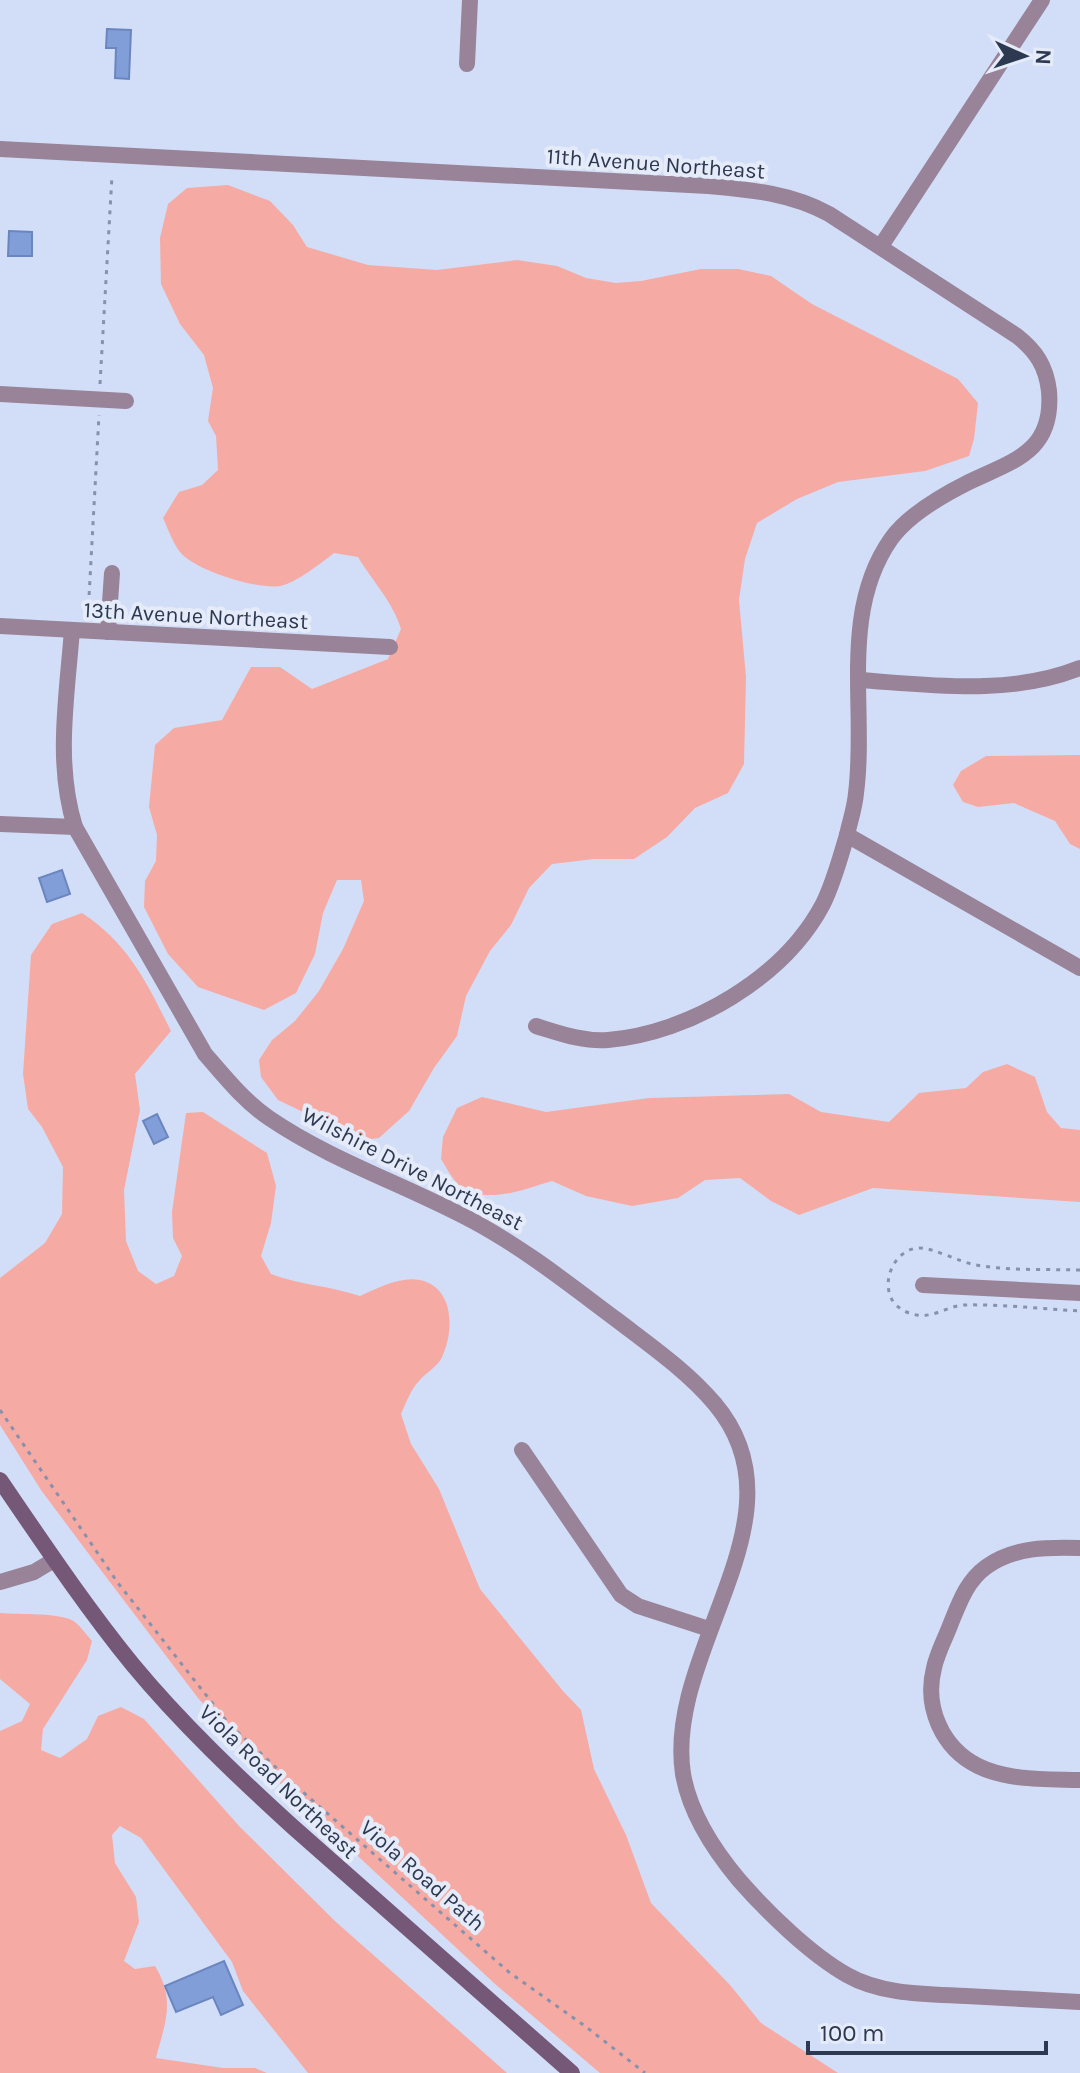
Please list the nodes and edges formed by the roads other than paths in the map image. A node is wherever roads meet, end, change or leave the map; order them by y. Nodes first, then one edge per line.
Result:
1 (470, 0) edge
2 (1042, 0) edge
3 (467, 64) dead end
4 (0, 149) edge
5 (881, 246) junction
6 (0, 394) edge
7 (126, 401) dead end
8 (112, 573) dead end
9 (0, 626) edge
10 (72, 630) junction
11 (108, 632) junction
12 (390, 647) dead end
13 (1080, 668) edge
14 (859, 680) junction
15 (0, 824) edge
16 (75, 827) junction
17 (847, 835) junction
18 (1080, 968) edge
19 (536, 1026) dead end
20 (923, 1285) dead end
21 (1080, 1293) edge
22 (522, 1450) dead end
23 (0, 1480) edge
24 (1080, 1548) edge
25 (54, 1560) junction
26 (0, 1582) edge
27 (709, 1629) junction
28 (1080, 1780) edge
29 (1080, 2002) edge
30 (572, 2073) edge

1 - 3 street
2 - 5 street
4 - 5 street, 11th Avenue Northeast
5 - 14 street, 11th Avenue Northeast
6 - 7 street
8 - 11 street
9 - 10 street, 13th Avenue Northeast
10 - 11 street, 13th Avenue Northeast
10 - 16 street, Wilshire Drive Northeast
11 - 12 street, 13th Avenue Northeast
13 - 14 street
14 - 17 street, 11th Avenue Northeast
15 - 16 street
16 - 27 street, Wilshire Drive Northeast
17 - 18 street
17 - 19 street, 11th Avenue Northeast
20 - 21 street
22 - 27 street
23 - 25 main road, Viola Road Northeast
24 - 28 street
25 - 26 street
25 - 30 main road, Viola Road Northeast
27 - 29 street, Wilshire Drive Northeast

